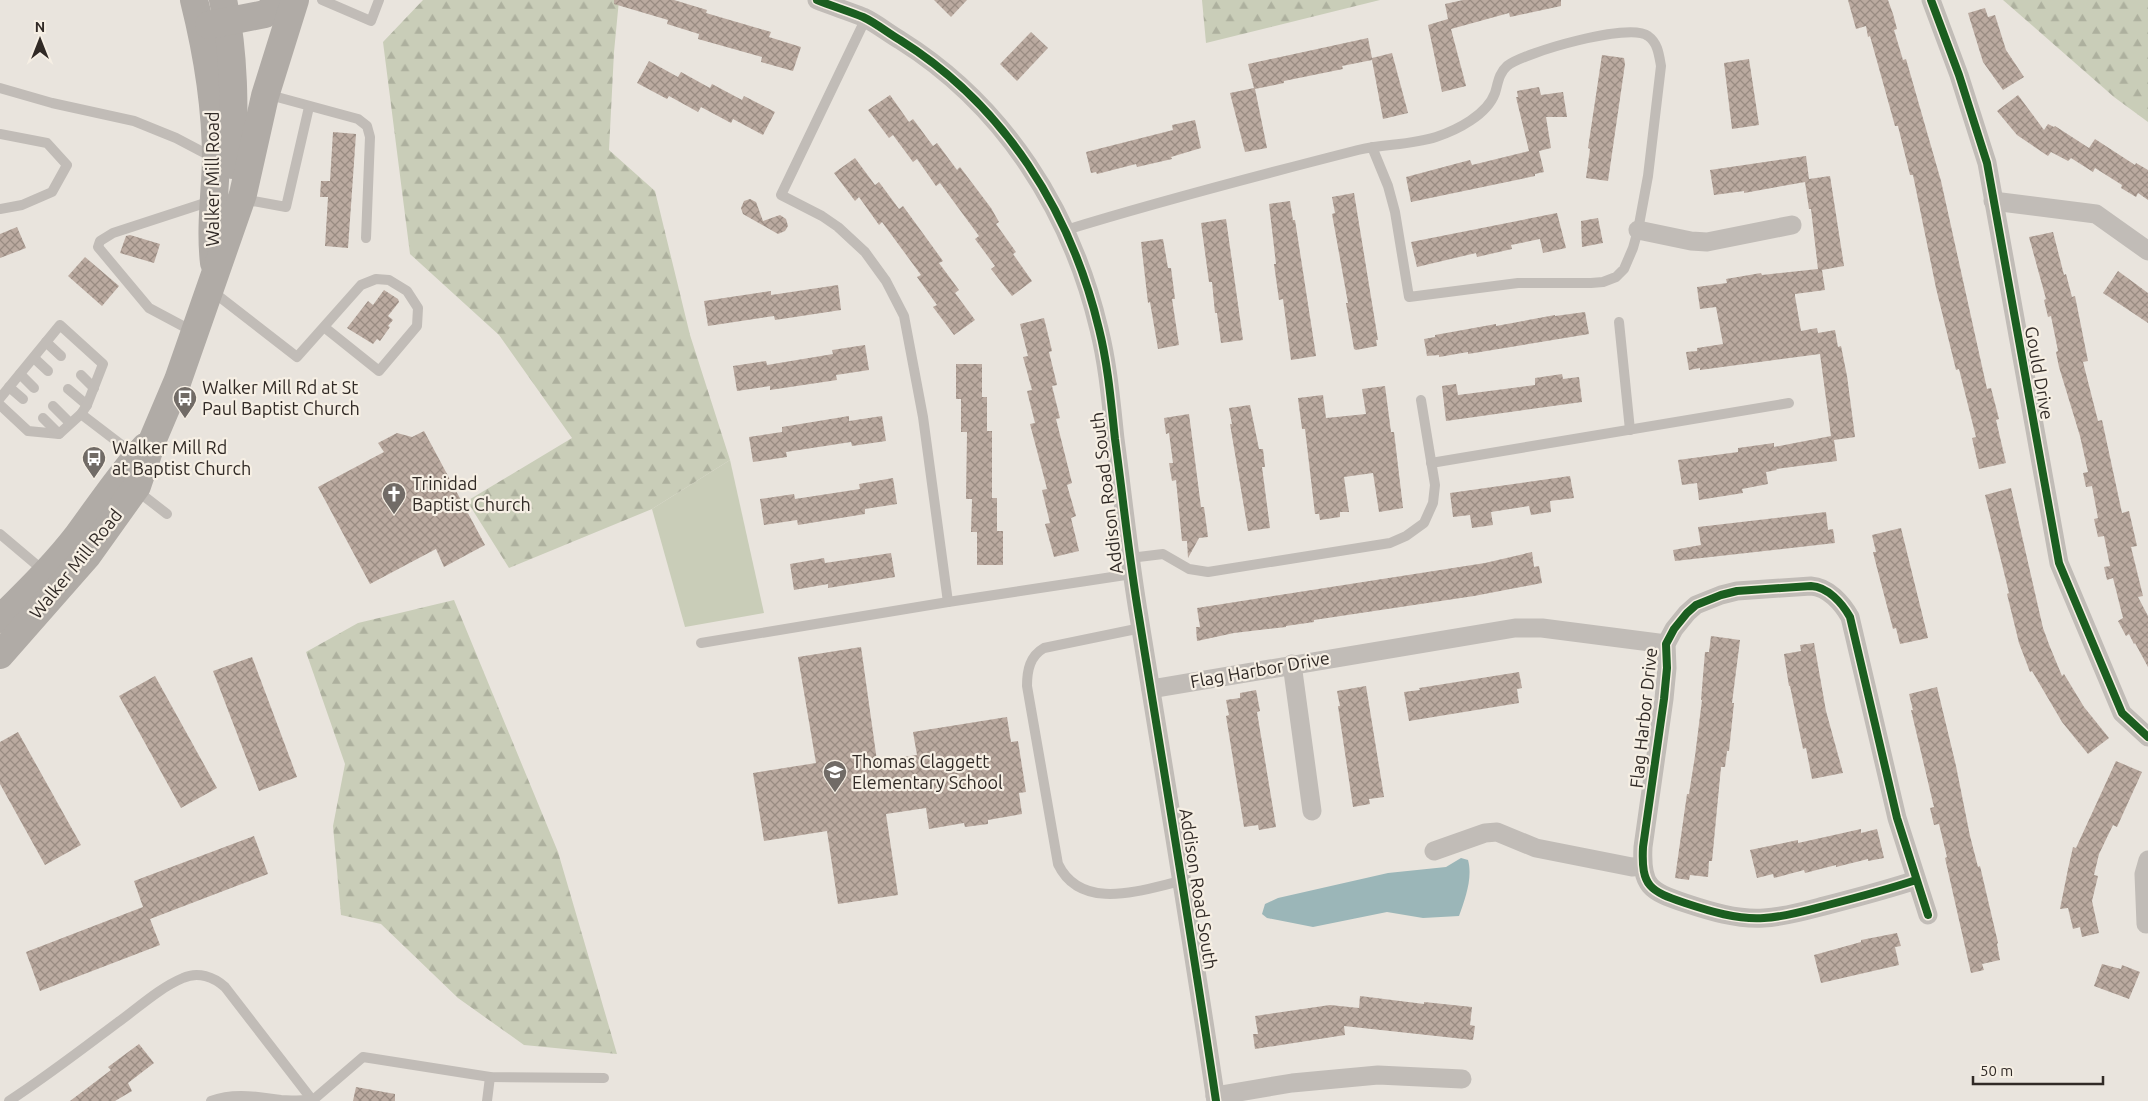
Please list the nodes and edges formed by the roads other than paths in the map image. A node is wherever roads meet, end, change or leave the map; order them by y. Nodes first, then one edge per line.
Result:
1 (194, 0) edge
2 (284, 0) edge
3 (295, 0) edge
4 (322, 0) edge
5 (380, 0) edge
6 (817, 0) edge
7 (1931, 0) edge
8 (225, 11) edge
9 (866, 18) junction
10 (200, 27) junction
11 (0, 88) edge
12 (266, 94) junction
13 (308, 107) junction
14 (0, 134) edge
15 (1372, 147) junction
16 (216, 159) junction
17 (228, 199) junction
18 (1993, 201) junction
19 (0, 210) edge
20 (1792, 225) dead end
21 (1066, 230) junction
22 (1638, 230) junction
23 (366, 238) dead end
24 (2148, 252) edge
25 (216, 271) junction
26 (1619, 322) dead end
27 (324, 327) junction
28 (194, 332) junction
29 (46, 342) junction
30 (61, 356) dead end
31 (34, 358) junction
32 (48, 371) dead end
33 (20, 374) junction
34 (81, 375) dead end
35 (9, 387) junction
36 (34, 388) dead end
37 (94, 388) junction
38 (68, 389) dead end
39 (0, 398) edge
40 (23, 399) dead end
41 (1421, 400) dead end
42 (1789, 404) dead end
43 (0, 405) edge
44 (53, 406) dead end
45 (84, 409) junction
46 (43, 418) dead end
47 (70, 424) junction
48 (1630, 430) junction
49 (59, 434) junction
50 (145, 447) junction
51 (1431, 463) junction
52 (135, 490) junction
53 (167, 514) dead end
54 (0, 534) edge
55 (1131, 566) junction
56 (45, 572) junction
57 (948, 602) junction
58 (0, 619) edge
59 (1140, 628) junction
60 (701, 643) dead end
61 (1666, 644) junction
62 (0, 655) edge
63 (1292, 664) junction
64 (1150, 689) junction
65 (2148, 737) edge
66 (1312, 811) dead end
67 (1434, 851) dead end
68 (2148, 860) edge
69 (1642, 866) junction
70 (1916, 880) junction
71 (1181, 881) junction
72 (1928, 915) dead end
73 (2146, 924) dead end
74 (490, 1077) junction
75 (604, 1078) dead end
76 (1462, 1079) dead end
77 (1215, 1098) edge
78 (313, 1100) edge
79 (9, 1101) edge
80 (211, 1101) edge
81 (487, 1101) edge

1 - 10 main road
2 - 8 main road
3 - 12 main road, Walker Mill Road
4 - 5 lane
6 - 9 street, Addison Road South
7 - 18 street, Gould Drive
8 - 10 main road
8 - 25 main road
9 - 21 street, Addison Road South
9 - 57 lane
10 - 16 main road, Walker Mill Road
11 - 16 lane
12 - 13 lane
12 - 17 main road, Walker Mill Road
13 - 17 lane
13 - 23 lane
14 - 19 lane
15 - 21 lane
15 - 22 lane
15 - 22 lane
16 - 17 main road, Walker Mill Road
17 - 25 main road, Walker Mill Road
17 - 28 lane
18 - 24 street
18 - 65 street, Gould Drive
20 - 22 street
21 - 55 street, Addison Road South
25 - 27 lane
25 - 28 main road, Walker Mill Road
26 - 48 lane
27 - 27 lane
28 - 50 main road, Walker Mill Road
29 - 30 lane
29 - 31 lane
29 - 37 lane
31 - 32 lane
31 - 33 lane
33 - 35 lane
33 - 36 lane
34 - 37 lane
35 - 39 lane
35 - 40 lane
37 - 45 lane
38 - 45 lane
41 - 51 lane
42 - 48 lane
43 - 49 lane
44 - 47 lane
45 - 47 lane
45 - 50 lane
46 - 49 lane
47 - 49 lane
48 - 51 lane
50 - 52 main road, Walker Mill Road
50 - 56 main road, Walker Mill Road
51 - 55 lane
52 - 53 lane
52 - 62 main road, Walker Mill Road
54 - 56 lane
55 - 57 lane
55 - 59 street, Addison Road South
56 - 58 main road, Walker Mill Road
57 - 60 lane
59 - 64 street, Addison Road South
59 - 71 lane
61 - 63 street, Flag Harbor Drive
61 - 69 street, Flag Harbor Drive
61 - 70 street, Flag Harbor Drive
63 - 64 street, Flag Harbor Drive
63 - 66 street
64 - 71 street, Addison Road South
67 - 69 street
68 - 73 street
69 - 70 street, Flag Harbor Drive
70 - 72 street, Flag Harbor Drive
71 - 77 street, Addison Road South
74 - 75 lane
74 - 78 lane
74 - 81 lane
76 - 77 street
78 - 79 lane
78 - 80 lane

